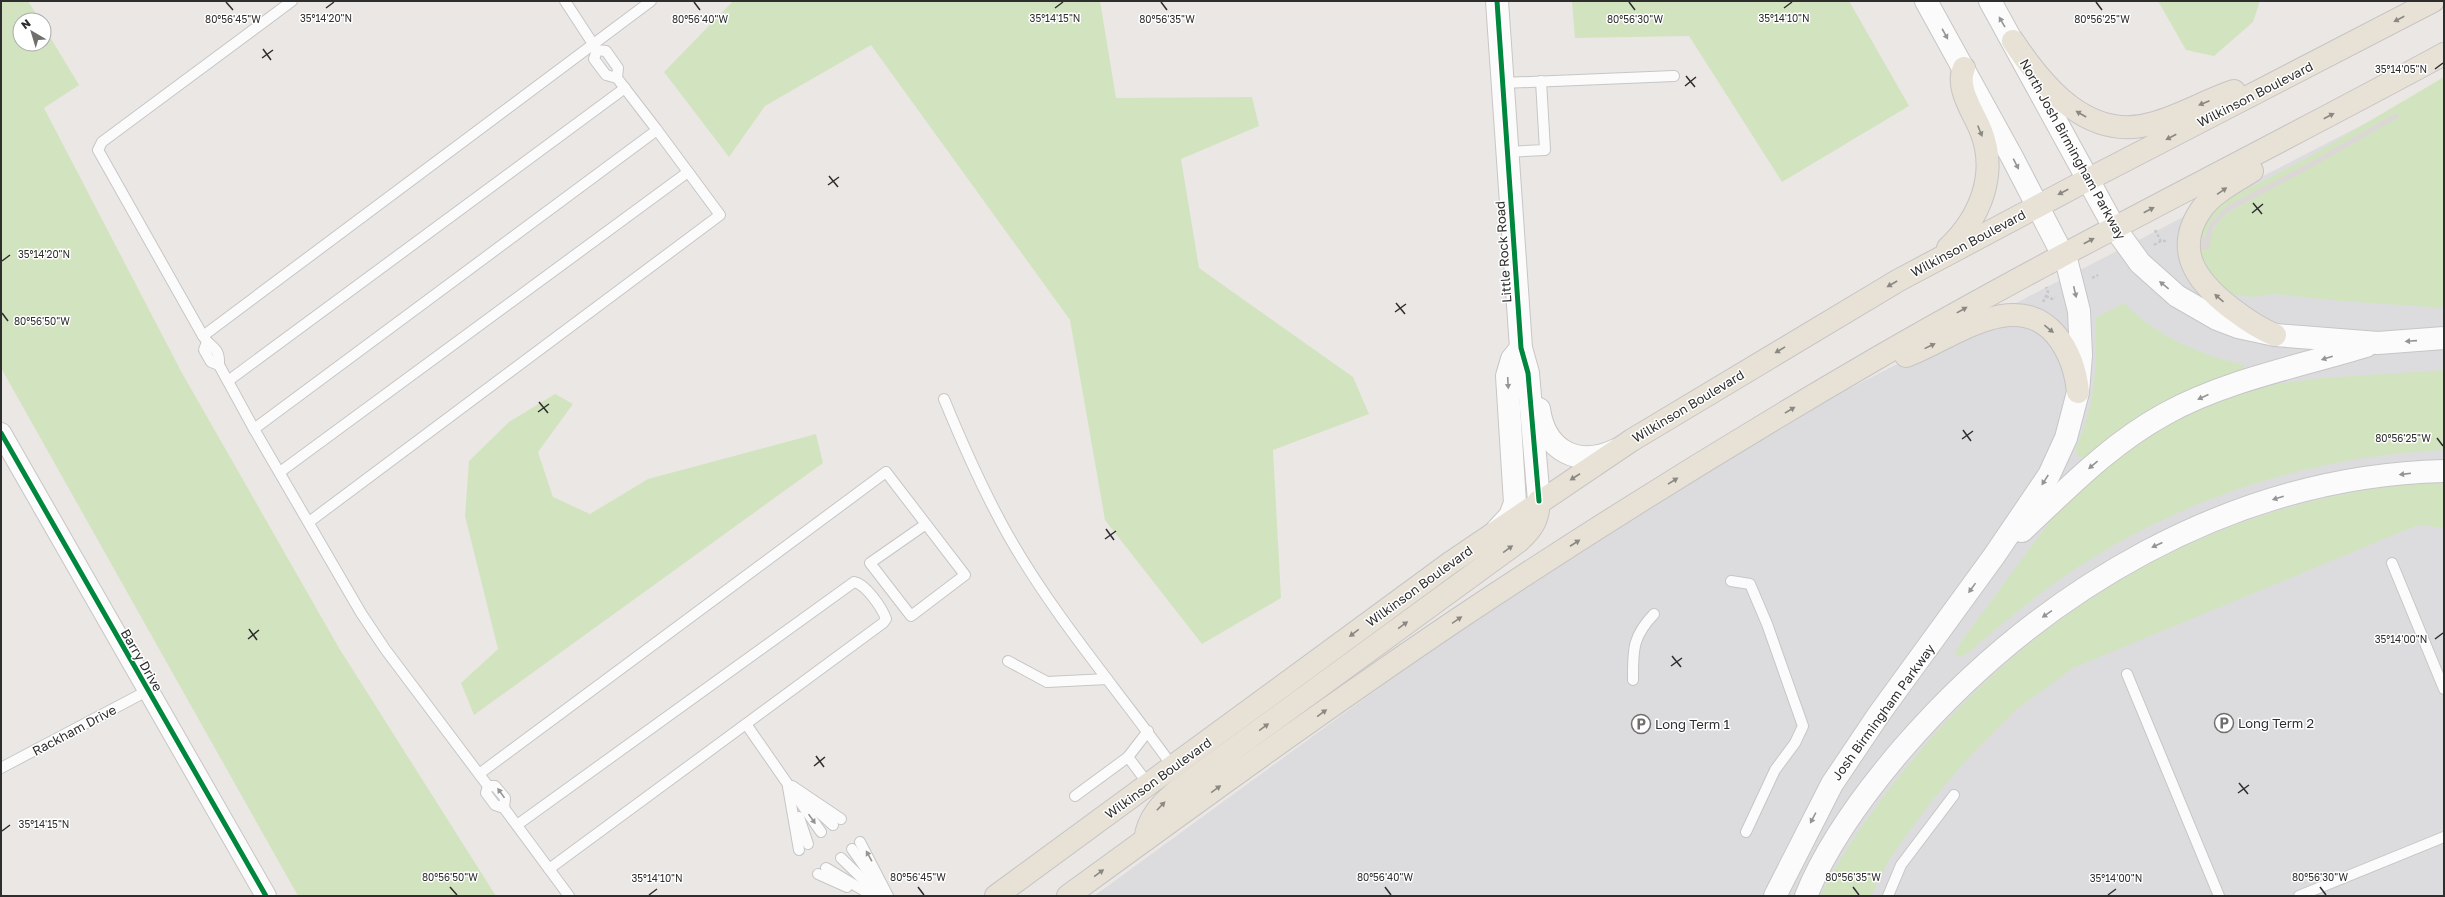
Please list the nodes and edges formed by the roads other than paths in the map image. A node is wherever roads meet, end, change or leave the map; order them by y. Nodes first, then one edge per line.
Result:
1 (292, 1) edge
2 (565, 1) edge
3 (651, 1) edge
4 (1497, 1) edge
5 (1926, 1) edge
6 (1990, 1) edge
7 (2433, 1) edge
8 (2013, 40) junction
9 (594, 47) junction
10 (2444, 54) edge
11 (1964, 68) junction
12 (1674, 76) dead end
13 (617, 78) junction
14 (1541, 81) junction
15 (1503, 83) junction
16 (2268, 87) junction
17 (625, 88) junction
18 (657, 130) junction
19 (2295, 135) junction
20 (1507, 152) junction
21 (688, 172) junction
22 (2089, 179) junction
23 (2038, 206) junction
24 (2114, 227) junction
25 (2063, 254) junction
26 (1926, 266) junction
27 (2275, 335) junction
28 (2444, 338) edge
29 (205, 339) junction
30 (2378, 343) junction
31 (1521, 348) junction
32 (1879, 357) junction
33 (1528, 376) junction
34 (228, 380) junction
35 (2078, 392) junction
36 (944, 399) dead end
37 (254, 429) junction
38 (1, 433) edge
39 (1619, 448) junction
40 (2444, 471) edge
41 (280, 472) junction
42 (1539, 501) junction
43 (309, 522) junction
44 (926, 524) junction
45 (1497, 530) junction
46 (1994, 556) junction
47 (2392, 563) dead end
48 (1731, 581) dead end
49 (1654, 614) dead end
50 (1008, 661) dead end
51 (2127, 674) dead end
52 (1107, 679) junction
53 (1633, 680) dead end
54 (2444, 689) edge
55 (148, 691) junction
56 (746, 724) junction
57 (1148, 732) junction
58 (1128, 757) junction
59 (1173, 767) junction
60 (1, 768) edge
61 (479, 774) junction
62 (787, 783) junction
63 (1149, 785) junction
64 (1954, 795) dead end
65 (1075, 796) dead end
66 (841, 819) dead end
67 (517, 825) junction
68 (833, 825) dead end
69 (821, 832) dead end
70 (1746, 832) dead end
71 (2444, 837) edge
72 (1145, 840) junction
73 (860, 842) dead end
74 (803, 847) dead end
75 (852, 849) dead end
76 (841, 858) dead end
77 (549, 869) junction
78 (266, 896) edge
79 (569, 896) edge
80 (867, 896) edge
81 (873, 896) edge
82 (881, 896) edge
83 (886, 896) edge
84 (996, 896) edge
85 (1068, 896) edge
86 (1775, 896) edge
87 (1806, 896) edge
88 (1888, 896) edge
89 (2219, 896) edge
90 (2299, 896) edge

1 - 29 lane
2 - 9 lane
3 - 9 lane
4 - 15 main road, Little Rock Road
5 -> 11 main road
8 -> 6 main road, North Josh Birmingham Parkway
7 -> 16 main road, Wilkinson Boulevard
16 -> 8 main road
8 - 22 main road, North Josh Birmingham Parkway
9 - 13 lane
9 - 13 lane
9 - 29 lane
19 -> 10 main road
11 -> 23 main road
11 -> 26 main road
12 - 14 lane
13 - 17 lane
14 - 15 lane
14 - 20 lane
15 - 20 main road, Little Rock Road
16 -> 22 main road, Wilkinson Boulevard
17 - 18 lane
17 - 34 lane
18 - 21 lane
18 - 37 lane
24 -> 19 main road
27 -> 19 main road
20 - 31 main road, Little Rock Road
21 - 41 lane
21 - 43 lane
22 -> 23 main road, Wilkinson Boulevard
22 - 24 main road, North Josh Birmingham Parkway
23 - 25 main road
23 - 26 main road, Wilkinson Boulevard
25 -> 24 main road
27 -> 24 main road, North Josh Birmingham Parkway
32 -> 25 main road
25 -> 35 main road
26 -> 39 main road, Wilkinson Boulevard
27 - 30 main road, North Josh Birmingham Parkway
28 -> 30 main road, North Josh Birmingham Parkway
29 - 34 lane
30 -> 46 main road
31 - 33 main road, Little Rock Road
31 -> 45 main road
32 -> 35 main road
72 -> 32 main road
33 - 39 main road
33 - 42 main road, Little Rock Road
34 - 37 lane
35 -> 46 main road
36 - 52 lane
37 - 41 lane
38 - 55 street, Barry Drive
39 -> 42 main road, Wilkinson Boulevard
40 -> 87 main road
41 - 43 lane
42 - 45 main road, Wilkinson Boulevard
72 -> 42 main road
43 - 61 lane
44 - 44 lane
44 - 61 lane
45 -> 59 main road, Wilkinson Boulevard
46 -> 86 main road, Josh Birmingham Parkway
47 - 54 lane
48 - 70 lane
49 - 53 lane
50 - 52 lane
51 - 89 lane
52 - 57 lane
55 - 60 lane, Rackham Drive
55 - 78 street, Barry Drive
56 - 62 lane
56 - 67 lane
56 - 77 lane
57 - 58 lane
57 - 59 lane
58 - 63 lane
58 - 65 lane
59 - 63 main road, Wilkinson Boulevard
61 - 67 lane
62 - 66 lane
62 - 68 lane
62 -> 69 lane
62 - 74 lane
63 - 84 main road, Wilkinson Boulevard
64 - 88 lane
67 - 77 lane
71 - 90 lane
85 -> 72 main road
83 -> 73 lane
75 - 83 lane
76 - 82 lane
77 - 79 lane
80 - 81 lane

